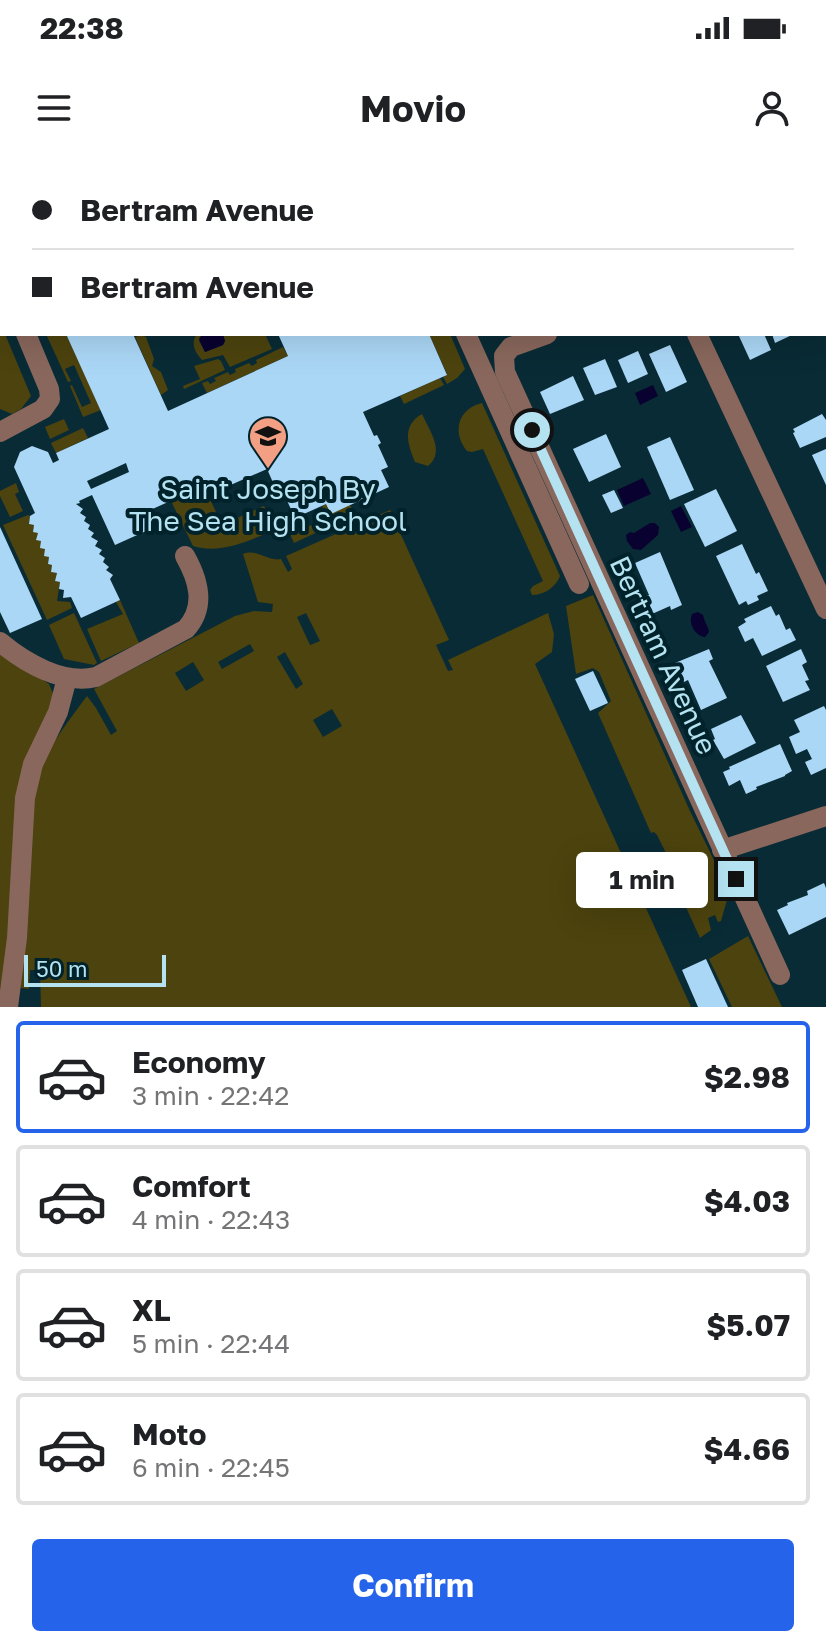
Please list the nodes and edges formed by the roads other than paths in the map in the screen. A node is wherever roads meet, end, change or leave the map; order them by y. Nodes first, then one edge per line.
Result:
1 (27, 336) edge
2 (467, 336) edge
3 (541, 336) edge
4 (698, 336) edge
5 (6, 424) edge
6 (185, 556) dead end
7 (579, 584) dead end
8 (826, 609) edge
9 (0, 642) edge
10 (67, 678) junction
11 (826, 816) edge
12 (722, 850) junction
13 (780, 975) dead end
14 (8, 1007) edge

1 - 5 street
2 - 7 street, Bertram Avenue
3 - 12 street, Bertram Avenue
4 - 8 street
6 - 10 street
9 - 10 street
10 - 14 street
11 - 12 street
12 - 13 street, Bertram Avenue

